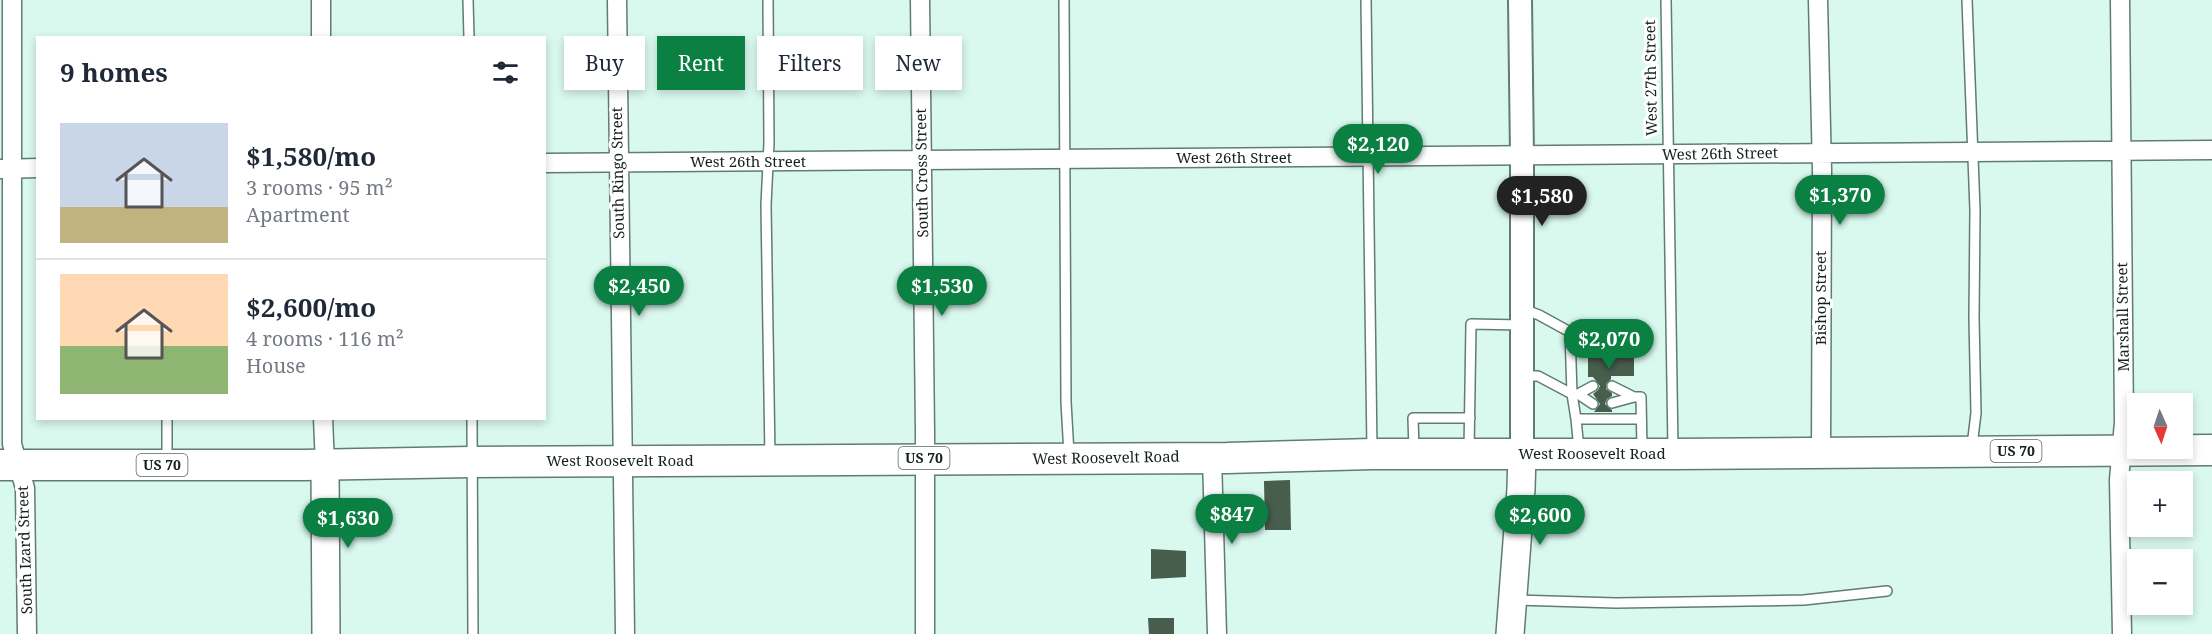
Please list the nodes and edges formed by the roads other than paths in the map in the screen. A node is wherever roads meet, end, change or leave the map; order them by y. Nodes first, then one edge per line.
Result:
1 (12, 0) edge
2 (321, 0) edge
3 (468, 0) edge
4 (617, 0) edge
5 (768, 0) edge
6 (920, 0) edge
7 (1064, 0) edge
8 (1366, 0) edge
9 (1520, 0) edge
10 (1666, 0) edge
11 (1818, 0) edge
12 (1967, 0) edge
13 (2120, 0) edge
14 (321, 36) edge
15 (469, 36) edge
16 (2212, 150) edge
17 (1972, 151) junction
18 (2121, 151) junction
19 (1821, 153) junction
20 (1667, 155) junction
21 (1522, 156) junction
22 (1370, 157) junction
23 (1065, 159) junction
24 (922, 160) junction
25 (767, 162) junction
26 (546, 163) edge
27 (618, 163) junction
28 (36, 168) edge
29 (7, 169) edge
30 (1522, 317) junction
31 (1522, 376) junction
32 (1593, 386) dead end
33 (1612, 386) dead end
34 (1575, 394) junction
35 (1634, 397) junction
36 (1612, 403) dead end
37 (1593, 404) dead end
38 (1470, 418) junction
39 (1576, 419) junction
40 (1641, 419) junction
41 (167, 420) edge
42 (322, 420) edge
43 (472, 420) edge
44 (2120, 450) junction
45 (2212, 450) edge
46 (1821, 452) junction
47 (1971, 452) junction
48 (1372, 454) junction
49 (1414, 454) junction
50 (1469, 454) junction
51 (1522, 454) junction
52 (1579, 454) junction
53 (1642, 454) junction
54 (1673, 454) junction
55 (1212, 457) junction
56 (925, 458) junction
57 (1069, 459) junction
58 (770, 460) junction
59 (624, 461) junction
60 (471, 462) junction
61 (9, 465) edge
62 (167, 465) junction
63 (325, 465) junction
64 (1887, 591) dead end
65 (1514, 600) junction
66 (27, 634) edge
67 (326, 634) edge
68 (473, 634) edge
69 (625, 634) edge
70 (925, 634) edge
71 (1217, 634) edge
72 (1510, 634) edge
73 (2122, 634) edge

1 - 29 street, South Izard Street
2 - 14 street
3 - 15 lane
4 - 27 street, South Ringo Street
5 - 25 lane
6 - 24 street, South Cross Street
7 - 23 lane
8 - 22 lane
9 - 21 street
10 - 20 lane, West 27th Street
11 - 19 street, Bishop Street
12 - 17 lane
13 - 18 street, Marshall Street
16 - 18 street, West 26th Street
17 - 18 street, West 26th Street
17 - 19 street, West 26th Street
17 - 47 lane
18 - 44 street, Marshall Street
19 - 20 street, West 26th Street
19 - 46 street, Bishop Street
20 - 21 street, West 26th Street
20 - 54 lane, West 27th Street
21 - 22 street, West 26th Street
21 - 30 street
22 - 23 street, West 26th Street
22 - 48 lane
23 - 24 street, West 26th Street
23 - 57 lane
24 - 25 street, West 26th Street
24 - 56 street, South Cross Street
25 - 27 street, West 26th Street
25 - 58 lane
26 - 27 street, West 26th Street
27 - 59 street, South Ringo Street
28 - 29 street
29 - 61 street, South Izard Street
30 - 31 street
30 - 34 lane
30 - 38 lane
31 - 34 lane
31 - 51 street
32 - 34 lane
33 - 35 lane
34 - 37 lane
34 - 39 lane
35 - 36 lane
35 - 40 lane
38 - 49 lane
38 - 50 lane
39 - 40 lane
39 - 52 lane
40 - 53 lane
41 - 62 lane
42 - 63 street
43 - 60 lane
44 - 45 main road, West Roosevelt Road / US 70
44 - 47 main road, West Roosevelt Road / US 70
44 - 73 street, Marshall Street
46 - 47 main road, West Roosevelt Road / US 70
46 - 54 main road, West Roosevelt Road / US 70
48 - 49 main road, West Roosevelt Road / US 70
48 - 55 main road, West Roosevelt Road / US 70
49 - 50 main road, West Roosevelt Road / US 70
50 - 51 main road, West Roosevelt Road / US 70
51 - 52 main road, West Roosevelt Road / US 70
51 - 65 main road
52 - 53 main road, West Roosevelt Road / US 70
53 - 54 main road, West Roosevelt Road / US 70
55 - 57 main road, West Roosevelt Road / US 70
55 - 71 street
56 - 57 main road, West Roosevelt Road / US 70
56 - 58 main road, West Roosevelt Road / US 70
56 - 70 street, South Cross Street
58 - 59 main road, West Roosevelt Road / US 70
59 - 60 main road, West Roosevelt Road / US 70
59 - 69 street, South Ringo Street
60 - 63 main road, West Roosevelt Road / US 70
60 - 68 lane
61 - 62 main road, West Roosevelt Road / US 70
61 - 66 street, South Izard Street
62 - 63 main road, West Roosevelt Road / US 70
63 - 67 main road
64 - 65 lane
65 - 72 main road

